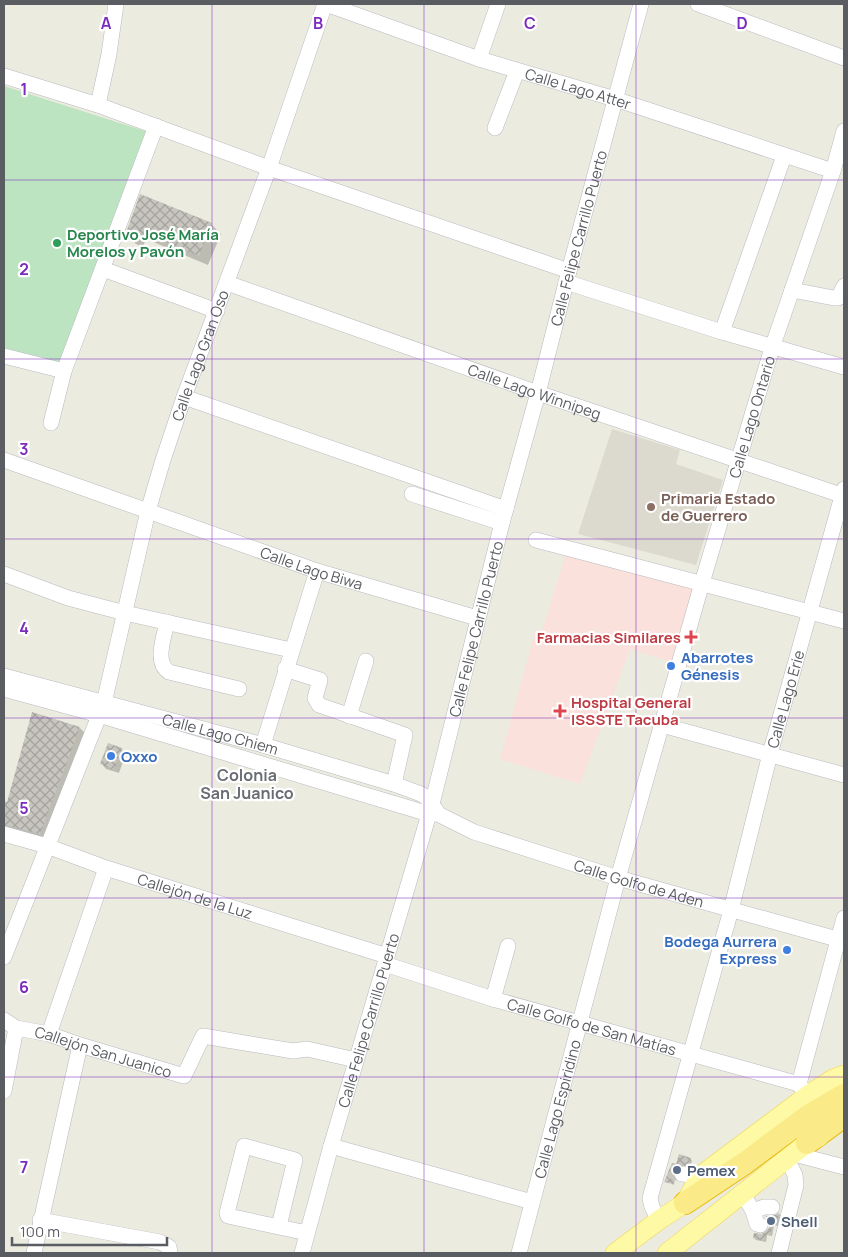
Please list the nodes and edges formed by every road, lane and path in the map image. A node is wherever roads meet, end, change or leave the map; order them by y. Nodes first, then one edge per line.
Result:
1 (116, 4) edge
2 (326, 4) edge
3 (498, 4) edge
4 (641, 4) edge
5 (698, 4) edge
6 (844, 58) edge
7 (479, 59) junction
8 (517, 71) junction
9 (4, 76) edge
10 (615, 99) junction
11 (98, 105) junction
12 (156, 126) junction
13 (495, 128) dead end
14 (844, 131) edge
15 (784, 156) junction
16 (269, 168) junction
17 (833, 171) junction
18 (103, 269) junction
19 (568, 276) junction
20 (227, 283) junction
21 (844, 286) edge
22 (792, 290) junction
23 (217, 311) junction
24 (722, 332) junction
25 (772, 348) junction
26 (4, 356) edge
27 (844, 368) edge
28 (64, 371) junction
29 (538, 393) junction
30 (184, 397) junction
31 (51, 423) dead end
32 (4, 460) edge
33 (739, 461) junction
34 (844, 493) edge
35 (412, 494) dead end
36 (148, 511) junction
37 (504, 516) junction
38 (536, 540) dead end
39 (318, 571) junction
40 (4, 574) edge
41 (702, 583) junction
42 (125, 612) junction
43 (810, 612) junction
44 (477, 618) junction
45 (844, 621) edge
46 (167, 622) junction
47 (291, 650) junction
48 (366, 661) dead end
49 (285, 669) junction
50 (4, 676) edge
51 (4, 689) edge
52 (239, 689) dead end
53 (102, 709) junction
54 (349, 716) junction
55 (662, 725) junction
56 (262, 745) junction
57 (770, 754) junction
58 (844, 776) edge
59 (394, 784) junction
60 (433, 811) junction
61 (4, 834) edge
62 (47, 846) junction
63 (106, 868) junction
64 (618, 878) junction
65 (731, 910) junction
66 (844, 918) edge
67 (9, 928) edge
68 (841, 940) edge
69 (508, 946) dead end
70 (4, 957) edge
71 (386, 960) junction
72 (493, 999) junction
73 (580, 1023) junction
74 (10, 1024) edge
75 (49, 1034) junction
76 (80, 1045) junction
77 (690, 1054) junction
78 (356, 1060) junction
79 (844, 1075) edge
80 (804, 1089) junction
81 (4, 1091) edge
82 (844, 1095) edge
83 (844, 1116) edge
84 (844, 1124) edge
85 (331, 1146) junction
86 (796, 1152) junction
87 (844, 1167) edge
88 (678, 1172) junction
89 (743, 1194) junction
90 (532, 1202) junction
91 (685, 1203) junction
92 (782, 1209) junction
93 (40, 1220) junction
94 (659, 1220) junction
95 (767, 1224) junction
96 (279, 1226) junction
97 (307, 1233) junction
98 (165, 1248) edge
99 (34, 1253) edge
100 (302, 1253) edge
101 (520, 1253) edge
102 (615, 1253) edge
103 (667, 1253) edge
104 (778, 1253) edge

1 - 11 street
2 - 7 street, Calle Lago Atter
2 - 16 street, Calle Lago Gran Oso
3 - 7 street
4 - 10 street, Calle Felipe Carrillo Puerto
5 - 6 street
7 - 8 street, Calle Lago Atter
8 - 10 street, Calle Lago Atter
8 - 13 street
9 - 11 street
10 - 15 street, Calle Lago Atter
10 - 19 street, Calle Felipe Carrillo Puerto
11 - 12 street
12 - 16 street
12 - 18 street
14 - 17 street, Calle Lago Ontario
15 - 17 street, Calle Lago Atter
15 - 24 street
16 - 19 street
16 - 20 street, Calle Lago Gran Oso
17 - 22 street, Calle Lago Ontario
18 - 23 street
18 - 28 street
19 - 24 street
19 - 29 street, Calle Felipe Carrillo Puerto
20 - 23 street, Calle Lago Gran Oso
20 - 29 street, Calle Lago Winnipeg
21 - 22 street
22 - 25 street, Calle Lago Ontario
23 - 30 street, Calle Lago Gran Oso
24 - 25 street
25 - 27 street
25 - 33 street, Calle Lago Ontario
26 - 28 street
28 - 31 street
29 - 33 street, Calle Lago Winnipeg
29 - 37 street, Calle Felipe Carrillo Puerto
30 - 36 street, Calle Lago Gran Oso
30 - 37 street
32 - 36 street, Calle Lago Biwa
33 - 34 street, Calle Lago Winnipeg
33 - 41 street, Calle Lago Ontario
34 - 43 street, Calle Lago Erie
35 - 37 street
36 - 39 street, Calle Lago Biwa
36 - 42 street, Calle Lago Gran Oso
37 - 44 street, Calle Felipe Carrillo Puerto
38 - 41 street
39 - 44 street, Calle Lago Biwa
39 - 47 street
40 - 42 street
41 - 43 street
41 - 55 street, Calle Lago Ontario
42 - 46 street
42 - 53 street, Calle Lago Gran Oso
43 - 45 street
43 - 57 street, Calle Lago Erie
44 - 60 street, Calle Felipe Carrillo Puerto
46 - 47 street
46 - 52 street
47 - 49 street
48 - 54 street
49 - 54 street
49 - 56 street
50 - 53 street, Calle Lago Chiem
51 - 53 street, Calle Lago Chiem
53 - 56 street, Calle Lago Chiem
53 - 60 street, Calle Lago Chiem
53 - 62 street, Calle Lago Gran Oso
54 - 59 street
55 - 57 street
55 - 64 street, Calle Lago Ontario
56 - 59 street, Calle Lago Chiem
57 - 58 street
57 - 65 street, Calle Lago Erie
59 - 60 street, Calle Lago Chiem
60 - 64 street, Calle Golfo de Aden
60 - 71 street, Calle Felipe Carrillo Puerto
61 - 62 street, Callejón de la Luz
62 - 63 street, Callejón de la Luz
62 - 67 street, Calle Lago Gran Oso
63 - 71 street, Callejón de la Luz
63 - 75 street
64 - 65 street, Calle Golfo de Aden
64 - 73 street, Calle Lago Espiridino
65 - 68 street, Calle Golfo de Aden
65 - 77 street, Calle Lago Erie
66 - 68 street
67 - 70 street, Calle Lago Gran Oso
68 - 80 street
69 - 72 street
71 - 72 street, Calle Golfo de San Matías
71 - 78 street, Calle Felipe Carrillo Puerto
72 - 73 street, Calle Golfo de San Matías
73 - 77 street, Calle Golfo de San Matías
73 - 90 street, Calle Lago Espiridino
74 - 75 street, Callejón San Juanico
74 - 81 street
75 - 76 street, Callejón San Juanico
76 - 78 street, Callejón San Juanico
76 - 93 street
77 - 80 street, Calle Golfo de San Matías
77 - 88 street, Calle Lago Erie
78 - 85 street, Calle Felipe Carrillo Puerto
79 - 80 main road
80 - 88 main road
82 - 91 highway
83 - 86 highway
84 - 86 main road
85 - 90 street
85 - 97 street, Calle Felipe Carrillo Puerto
86 - 87 street
86 - 89 main road
86 - 92 street
88 - 91 main road
88 - 94 street, Calle Lago Erie
89 - 95 street
89 - 103 main road
90 - 101 street, Calle Lago Espiridino
91 - 94 main road
92 - 95 street
92 - 95 street
93 - 98 street
93 - 99 street
94 - 102 main road
95 - 104 street
96 - 96 street
96 - 97 street
97 - 100 street, Calle Felipe Carrillo Puerto

